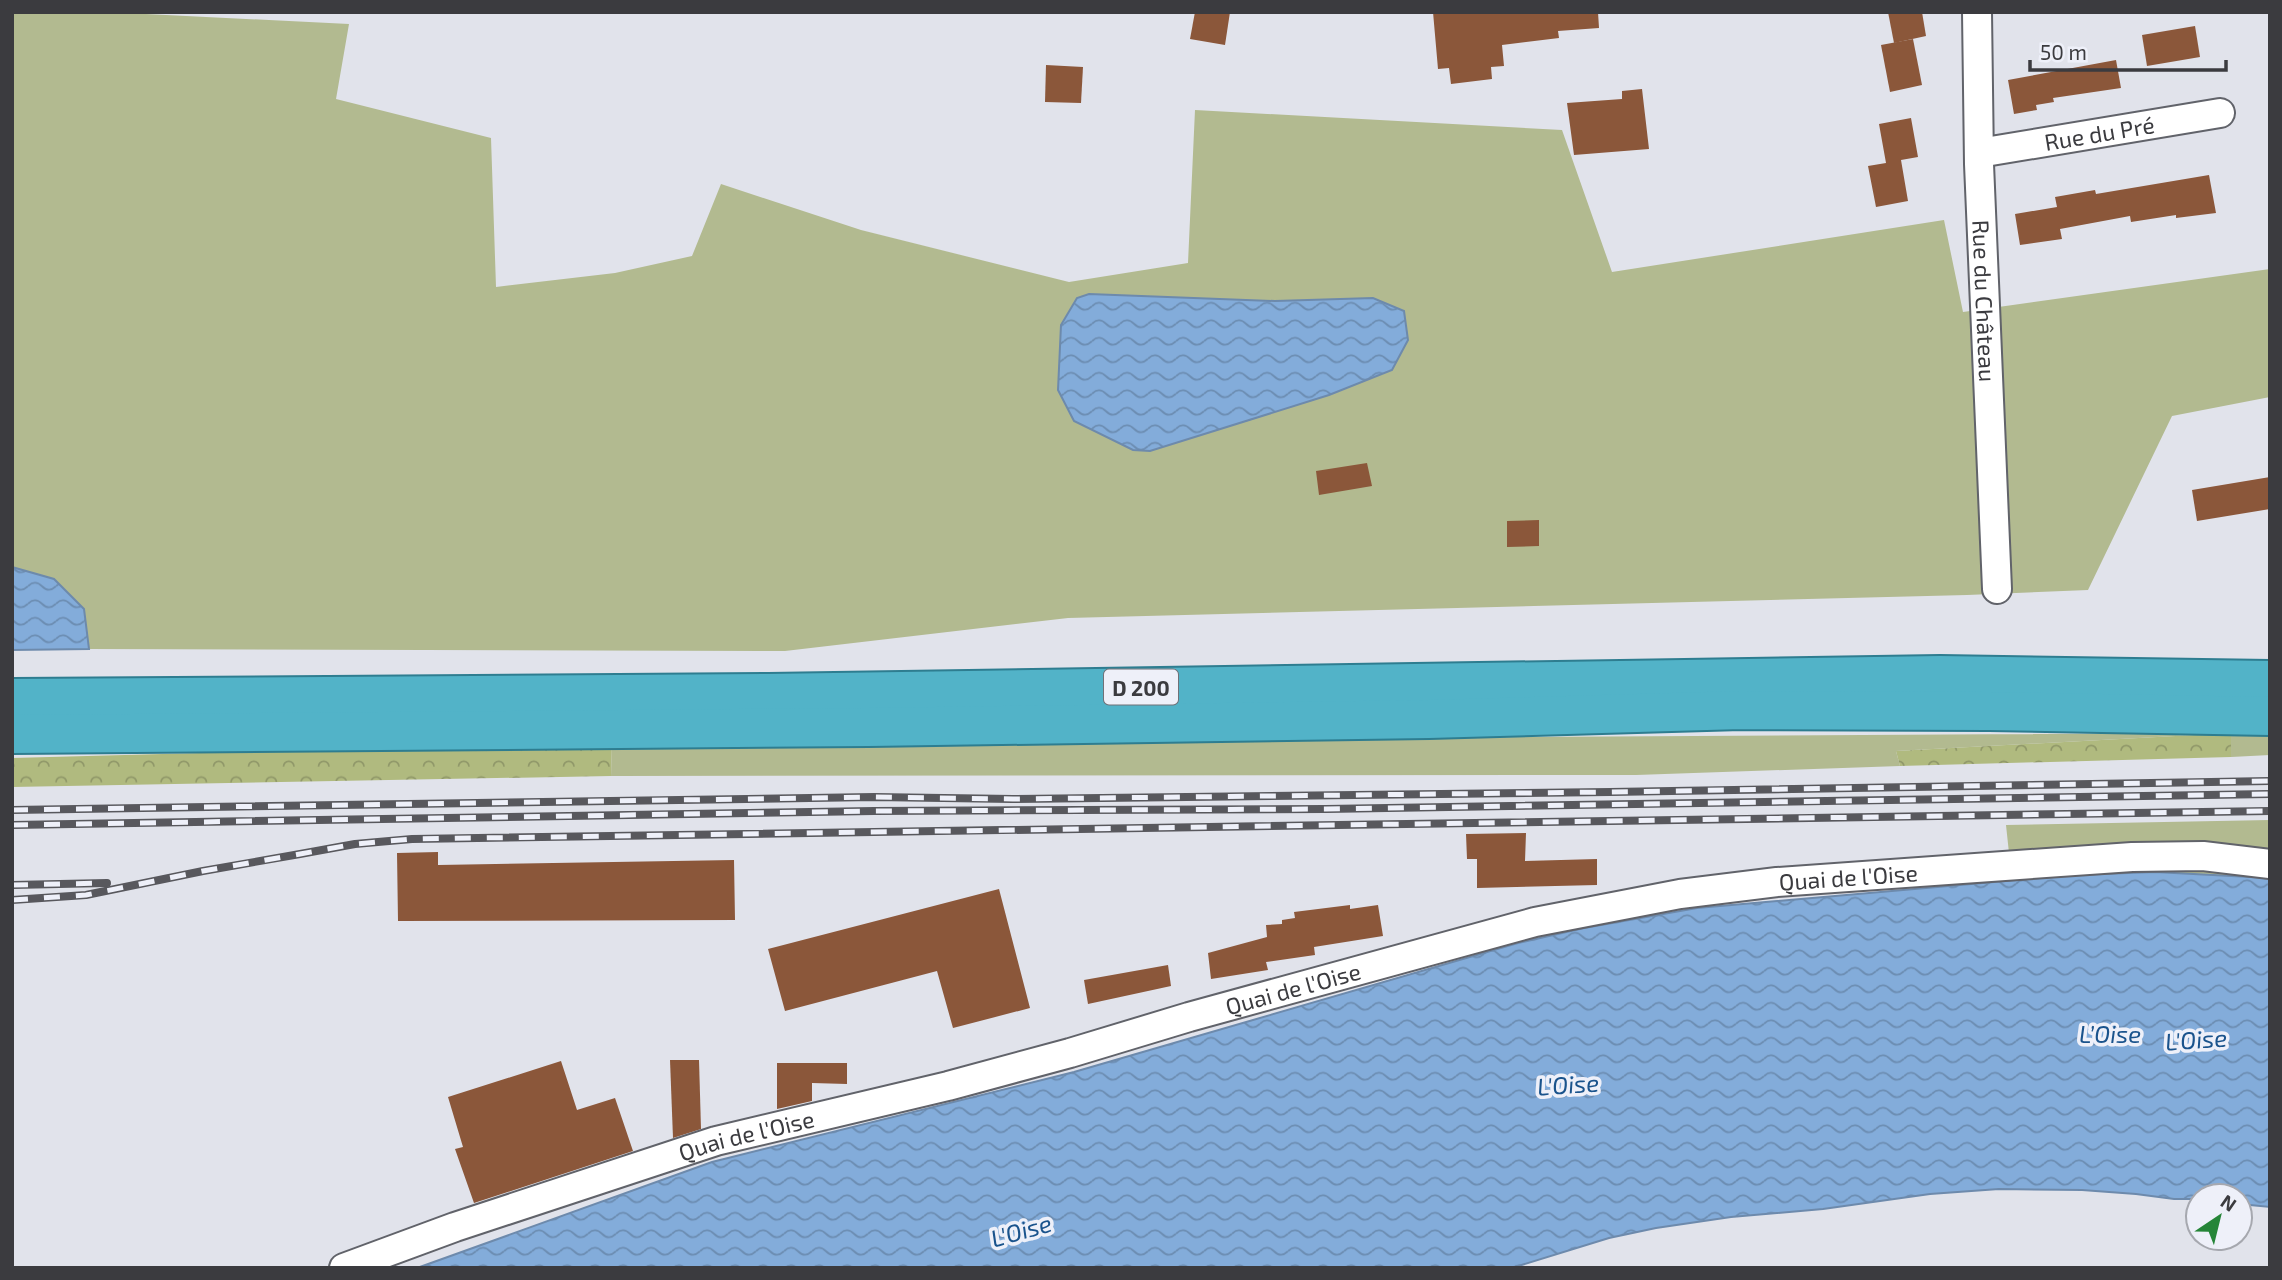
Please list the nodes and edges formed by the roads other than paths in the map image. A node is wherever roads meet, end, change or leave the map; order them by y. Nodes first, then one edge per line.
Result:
1 (1977, 12) edge
2 (2220, 113) dead end
3 (1979, 153) junction
4 (1997, 589) dead end
5 (2270, 680) edge
6 (12, 698) edge
7 (2270, 716) edge
8 (12, 734) edge
9 (2270, 864) edge
10 (344, 1268) edge

1 - 3 street, Rue du Château
2 - 3 street, Rue du Pré
3 - 4 street, Rue du Château
5 - 6 highway, D 200
7 - 8 highway, D 200
9 - 10 street, Quai de l'Oise

